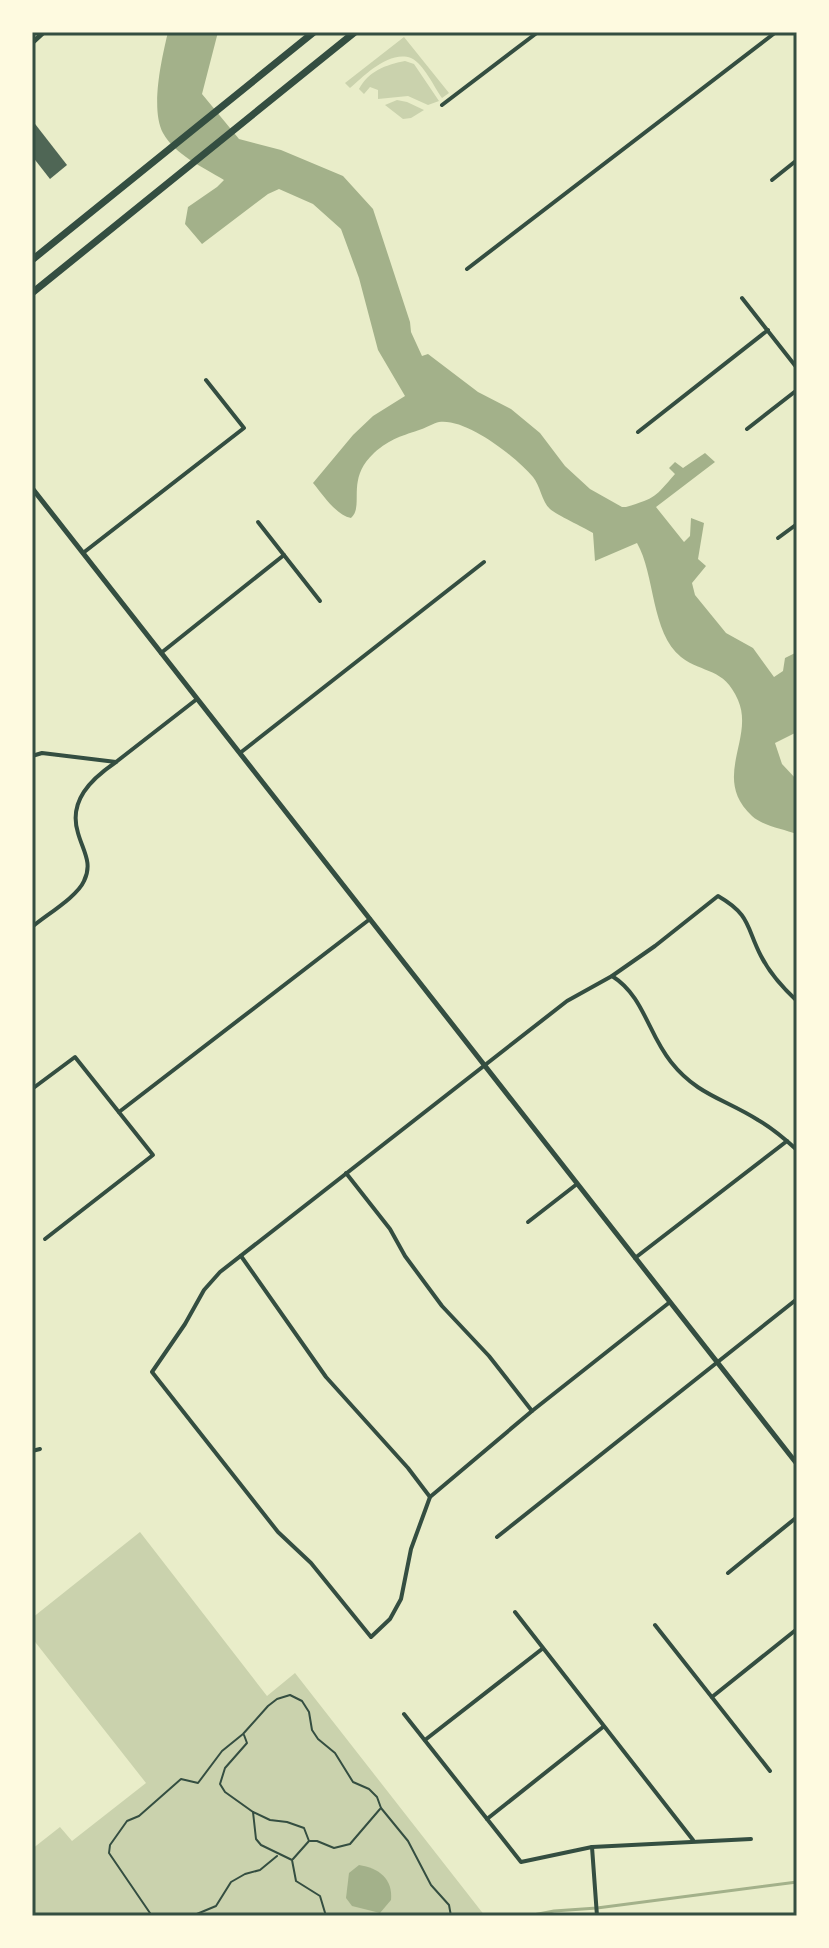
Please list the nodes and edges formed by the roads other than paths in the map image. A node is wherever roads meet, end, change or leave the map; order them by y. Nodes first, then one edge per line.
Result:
1 (44, 32) edge
2 (314, 32) edge
3 (355, 32) edge
4 (538, 32) edge
5 (776, 32) edge
6 (32, 43) edge
7 (442, 105) dead end
8 (797, 160) edge
9 (772, 180) dead end
10 (32, 260) edge
11 (467, 269) dead end
12 (32, 293) edge
13 (742, 298) dead end
14 (768, 330) junction
15 (797, 368) edge
16 (206, 380) dead end
17 (797, 390) edge
18 (747, 429) dead end
19 (638, 432) dead end
20 (32, 488) edge
21 (258, 522) dead end
22 (797, 524) edge
23 (778, 538) dead end
24 (83, 553) junction
25 (284, 555) junction
26 (484, 562) dead end
27 (320, 601) dead end
28 (161, 653) junction
29 (197, 699) junction
30 (240, 753) junction
31 (32, 756) edge
32 (116, 762) junction
33 (370, 919) junction
34 (32, 927) edge
35 (612, 976) junction
36 (797, 1001) edge
37 (485, 1066) junction
38 (32, 1089) edge
39 (119, 1112) junction
40 (787, 1141) junction
41 (797, 1150) edge
42 (346, 1173) junction
43 (577, 1184) junction
44 (528, 1222) dead end
45 (45, 1239) dead end
46 (241, 1256) junction
47 (635, 1258) junction
48 (797, 1299) edge
49 (670, 1302) junction
50 (716, 1361) junction
51 (532, 1411) junction
52 (40, 1449) dead end
53 (32, 1451) edge
54 (797, 1463) edge
55 (430, 1497) junction
56 (797, 1517) edge
57 (497, 1537) dead end
58 (728, 1573) dead end
59 (515, 1612) dead end
60 (655, 1625) dead end
61 (797, 1629) edge
62 (542, 1649) junction
63 (712, 1697) junction
64 (404, 1714) dead end
65 (603, 1727) junction
66 (425, 1740) junction
67 (770, 1771) dead end
68 (487, 1819) junction
69 (751, 1839) dead end
70 (693, 1840) junction
71 (592, 1847) junction
72 (597, 1916) edge

1 - 6 street
2 - 10 highway
3 - 12 highway
4 - 7 street
5 - 11 street
8 - 9 street
13 - 14 street
14 - 15 street
14 - 19 street
16 - 24 street
17 - 18 street
20 - 24 street
21 - 25 street
22 - 23 street
24 - 28 street
25 - 27 street
25 - 28 street
26 - 30 street
28 - 29 street
29 - 30 street
29 - 32 street
30 - 33 street
31 - 32 street
32 - 34 street
33 - 37 street
33 - 39 street
35 - 36 street
35 - 37 street
35 - 40 street
37 - 42 street
37 - 43 street
38 - 39 street
39 - 45 street
40 - 41 street
40 - 47 street
42 - 46 street
42 - 51 street
43 - 44 street
43 - 47 street
46 - 55 street
46 - 55 street
47 - 49 street
48 - 50 street
49 - 50 street
49 - 51 street
50 - 54 street
50 - 57 street
51 - 55 street
52 - 53 street
56 - 58 street
59 - 62 street
60 - 63 street
61 - 63 street
62 - 65 street
62 - 66 street
63 - 67 street
64 - 66 street
65 - 68 street
65 - 70 street
66 - 68 street
68 - 71 street
69 - 70 street
70 - 71 street
71 - 72 street

